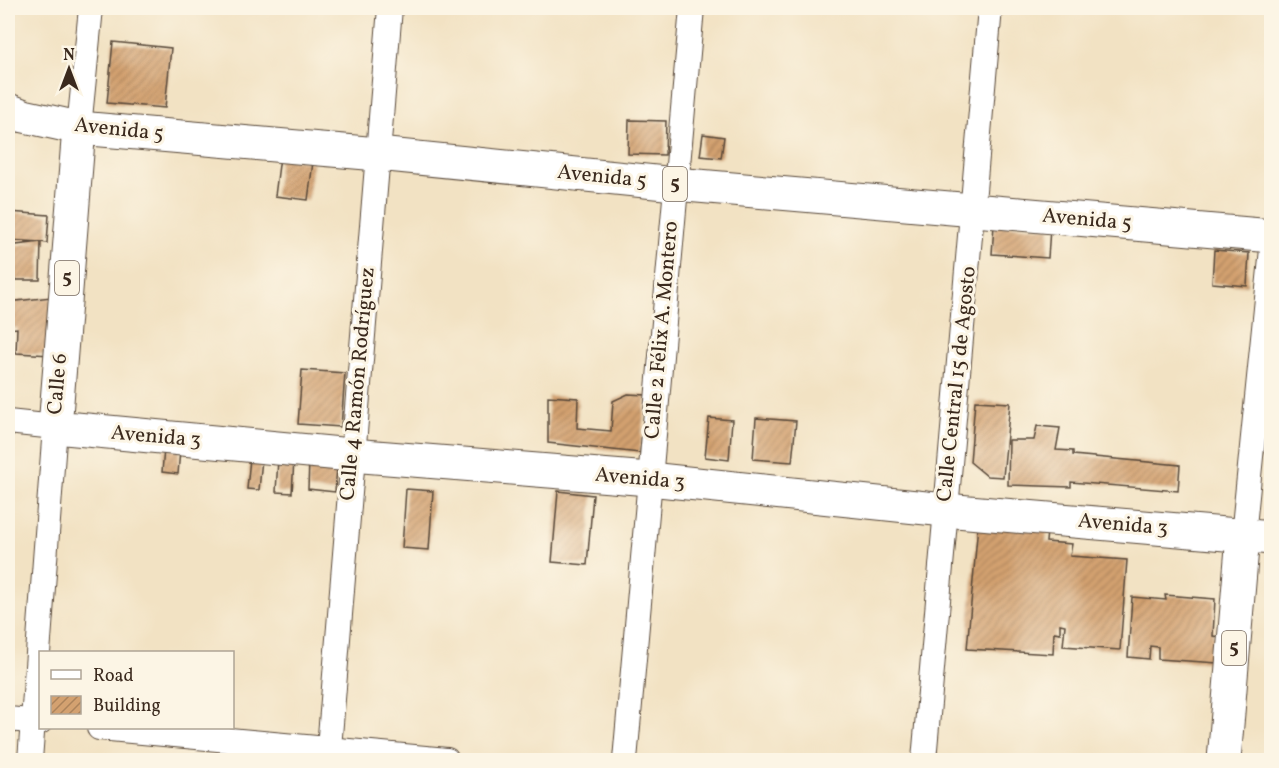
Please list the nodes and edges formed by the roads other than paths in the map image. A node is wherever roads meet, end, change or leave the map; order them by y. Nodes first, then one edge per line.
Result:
1 (91, 8) edge
2 (390, 8) edge
3 (692, 8) edge
4 (990, 8) edge
5 (8, 110) edge
6 (79, 128) junction
7 (378, 154) junction
8 (675, 184) junction
9 (974, 210) junction
10 (1272, 236) edge
11 (1272, 249) edge
12 (8, 422) edge
13 (55, 427) junction
14 (351, 455) junction
15 (650, 479) junction
16 (945, 510) junction
17 (1257, 537) edge
18 (41, 651) edge
19 (39, 688) edge
20 (8, 719) edge
21 (37, 721) edge
22 (107, 729) edge
23 (328, 755) edge
24 (30, 760) edge
25 (447, 760) edge
26 (625, 760) edge
27 (924, 760) edge
28 (1224, 760) edge

1 - 6 street, Calle 6
2 - 7 street, Calle 4 Ramón Rodríguez
3 - 8 street, Calle 2 Félix A. Montero
4 - 9 street, Calle Central 15 de Agosto
5 - 6 main road, Avenida 5 / 5
6 - 7 main road, Avenida 5 / 5
6 - 13 main road, Calle 6 / 5
7 - 8 main road, Avenida 5 / 5
7 - 14 street, Calle 4 Ramón Rodríguez
8 - 9 main road, Avenida 5 / 5
8 - 15 street, Calle 2 Félix A. Montero
9 - 10 main road, Avenida 5 / 5
9 - 16 street, Calle Central 15 de Agosto
11 - 17 street
12 - 13 street, Avenida 3
13 - 14 main road, Avenida 3
13 - 18 street, Calle 6
14 - 15 main road, Avenida 3
14 - 23 street, Calle 4 Ramón Rodríguez
15 - 16 main road, Avenida 3
15 - 26 street, Calle 2 Félix A. Montero
16 - 17 main road, Avenida 3
16 - 27 street, Calle Central 15 de Agosto
17 - 28 main road, 5
19 - 21 street, Calle 6
20 - 21 street
21 - 24 street, Calle 6
22 - 23 street
23 - 25 street

